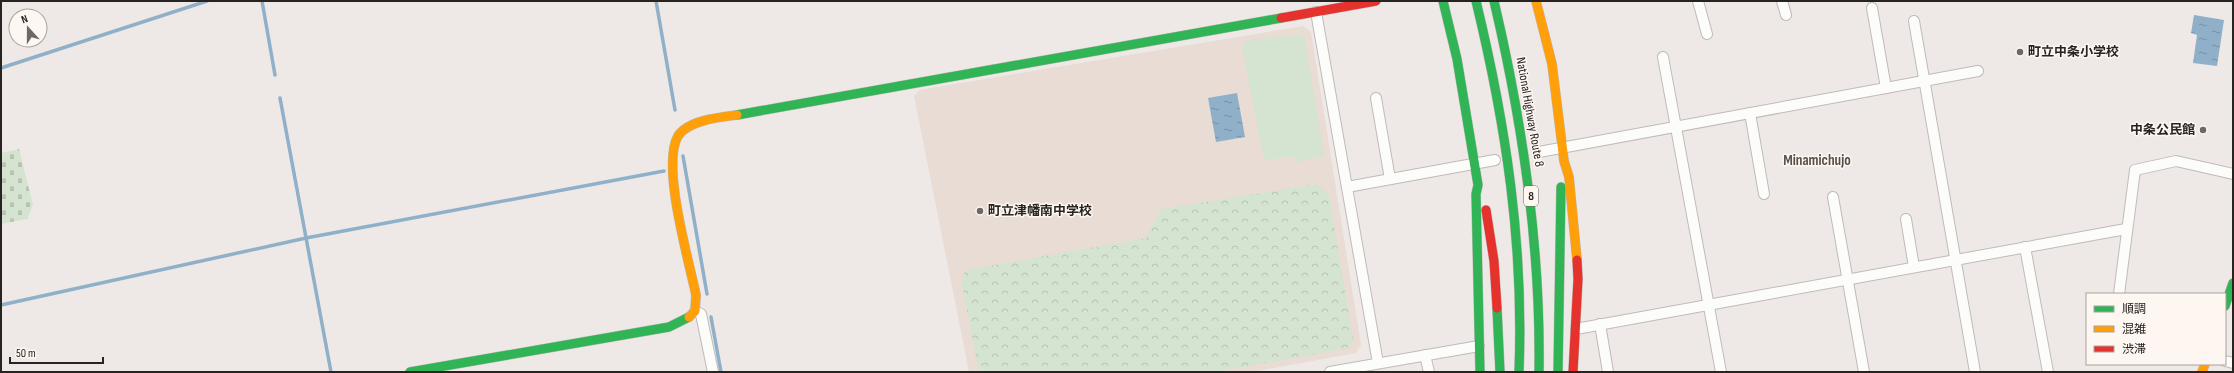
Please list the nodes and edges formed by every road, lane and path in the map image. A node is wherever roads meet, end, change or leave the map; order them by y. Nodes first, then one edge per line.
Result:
1 (1376, 1) edge
2 (1443, 1) edge
3 (1476, 1) edge
4 (1494, 1) edge
5 (1536, 1) edge
6 (1698, 1) edge
7 (1782, 1) edge
8 (1872, 8) dead end
9 (1316, 12) junction
10 (1786, 15) dead end
11 (1914, 21) dead end
12 (1707, 34) dead end
13 (1663, 57) dead end
14 (1978, 71) dead end
15 (1924, 81) junction
16 (1886, 88) junction
17 (1376, 98) dead end
18 (1750, 113) junction
19 (1678, 126) junction
20 (1563, 148) junction
21 (1539, 152) dead end
22 (1495, 160) dead end
23 (1564, 161) junction
24 (1474, 164) junction
25 (2233, 174) edge
26 (1390, 179) junction
27 (1478, 185) junction
28 (1347, 187) junction
29 (1764, 194) dead end
30 (1833, 197) dead end
31 (1906, 219) dead end
32 (2126, 229) junction
33 (2025, 247) junction
34 (1955, 260) junction
35 (1914, 267) junction
36 (1849, 279) junction
37 (2233, 283) edge
38 (2118, 293) edge
39 (2226, 303) edge
40 (1709, 304) junction
41 (695, 311) junction
42 (1600, 324) junction
43 (1576, 329) junction
44 (1479, 346) junction
45 (1425, 355) junction
46 (1378, 363) junction
47 (1354, 370) edge
48 (410, 372) edge
49 (713, 372) edge
50 (1330, 372) edge
51 (1429, 372) edge
52 (1480, 372) edge
53 (1500, 372) edge
54 (1519, 372) edge
55 (1539, 372) edge
56 (1558, 372) edge
57 (1573, 372) edge
58 (1608, 372) edge
59 (1721, 372) edge
60 (1864, 372) edge
61 (1975, 372) edge
62 (2048, 372) edge

1 - 9 main road
2 - 24 main road
3 - 54 main road, 8
4 - 55 main road, National Highway Route 8 / 8
5 - 20 main road
6 - 12 street
7 - 10 street
8 - 16 street
9 - 28 street
9 - 41 main road
11 - 15 street
13 - 19 street
14 - 15 street
15 - 16 street
15 - 34 street
16 - 18 street
17 - 26 street
18 - 19 street
18 - 29 street
19 - 20 street
19 - 40 street
20 - 21 street
20 - 23 main road
22 - 24 street
23 - 43 main road
23 - 56 main road
24 - 26 street
24 - 27 main road
25 - 32 street
26 - 28 street
27 - 44 main road
27 - 53 main road
28 - 46 street
30 - 36 street
31 - 35 street
32 - 33 street
32 - 38 street
33 - 34 street
33 - 62 street
34 - 35 street
34 - 61 street
35 - 36 street
36 - 40 street
36 - 60 street
37 - 39 main road
40 - 42 street
40 - 59 street
41 - 48 main road
41 - 49 street
42 - 43 street
42 - 58 street
43 - 57 main road
44 - 45 street
44 - 52 main road
45 - 46 street
45 - 51 street
46 - 47 street
47 - 50 street

